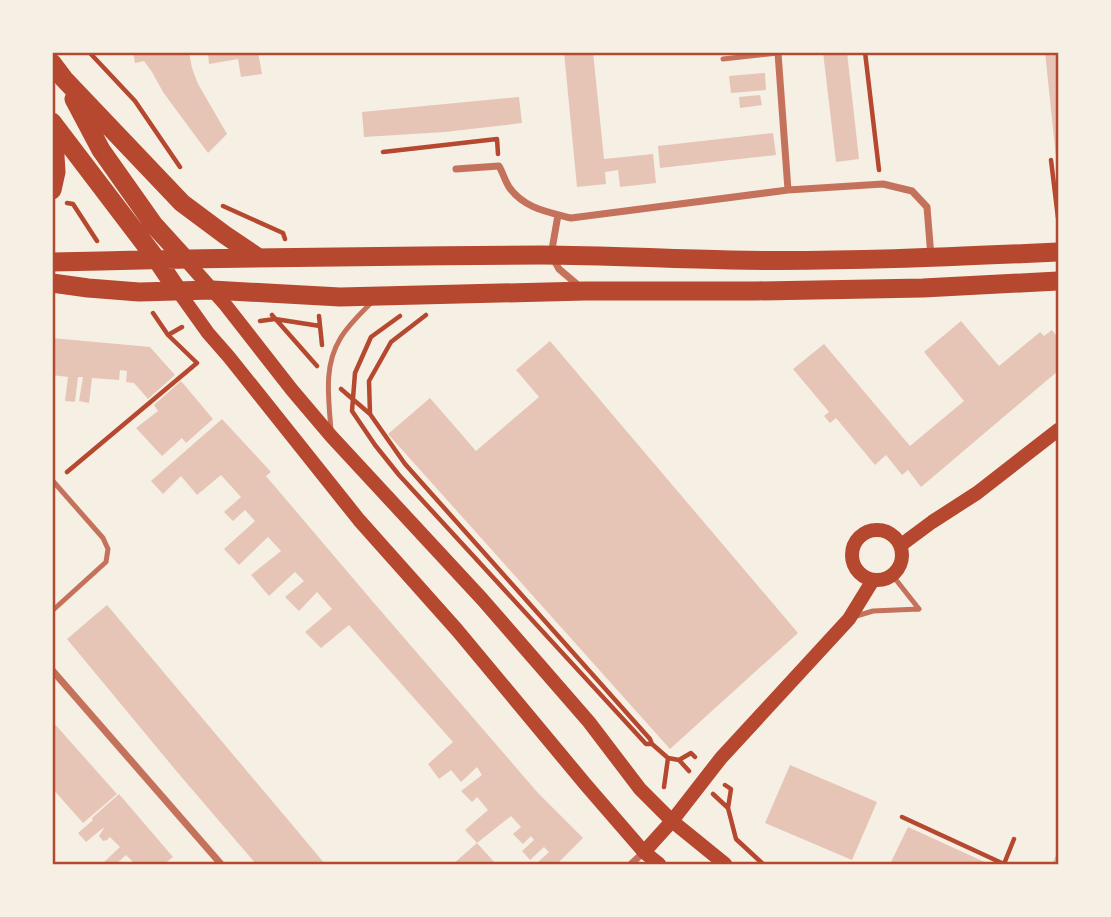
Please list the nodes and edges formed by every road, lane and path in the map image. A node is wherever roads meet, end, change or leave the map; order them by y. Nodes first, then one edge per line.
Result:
1 (89, 52) edge
2 (865, 52) edge
3 (778, 53) edge
4 (723, 59) dead end
5 (58, 71) edge
6 (53, 123) edge
7 (383, 152) dead end
8 (1051, 160) dead end
9 (499, 166) junction
10 (456, 169) dead end
11 (182, 170) dead end
12 (883, 184) junction
13 (52, 190) edge
14 (788, 190) junction
15 (558, 215) junction
16 (1059, 218) edge
17 (1059, 252) edge
18 (551, 255) junction
19 (184, 258) junction
20 (260, 258) junction
21 (931, 258) junction
22 (157, 260) junction
23 (52, 262) edge
24 (1059, 281) edge
25 (52, 283) edge
26 (212, 290) junction
27 (178, 291) junction
28 (585, 291) junction
29 (268, 292) junction
30 (377, 296) junction
31 (432, 310) dead end
32 (422, 312) dead end
33 (411, 314) dead end
34 (155, 316) dead end
35 (328, 377) junction
36 (369, 381) dead end
37 (353, 400) junction
38 (370, 415) junction
39 (1059, 430) edge
40 (331, 436) junction
41 (67, 472) dead end
42 (52, 480) edge
43 (901, 545) junction
44 (893, 576) junction
45 (873, 580) junction
46 (52, 611) edge
47 (849, 619) junction
48 (52, 670) edge
49 (652, 744) junction
50 (693, 755) dead end
51 (668, 758) junction
52 (665, 774) dead end
53 (725, 785) dead end
54 (719, 800) dead end
55 (728, 808) junction
56 (902, 817) dead end
57 (672, 821) junction
58 (1014, 839) dead end
59 (644, 852) junction
60 (221, 864) edge
61 (631, 864) edge
62 (659, 864) edge
63 (725, 864) edge
64 (763, 864) edge
65 (1004, 864) edge

1 - 11 path
2 - 12 path
3 - 4 lane
3 - 14 street
5 - 19 highway
5 - 20 highway
6 - 13 highway
6 - 22 highway
7 - 9 path
8 - 16 path
9 - 10 street
9 - 15 street
12 - 14 street
12 - 21 street
14 - 15 street
15 - 18 street
17 - 21 highway
18 - 20 highway
18 - 21 highway
18 - 28 street
19 - 20 highway
19 - 22 highway
19 - 26 main road
22 - 23 highway
22 - 27 highway
24 - 28 highway
25 - 27 highway
26 - 27 highway
26 - 29 highway
26 - 40 main road
27 - 59 main road
28 - 30 highway
29 - 30 highway
29 - 35 path
30 - 35 lane
31 - 32 path
33 - 37 path
34 - 41 path
35 - 37 path
35 - 40 lane
36 - 38 path
37 - 38 path
37 - 49 path
38 - 49 path
39 - 43 main road
40 - 57 main road
42 - 46 lane
43 - 44 main road
43 - 45 main road
44 - 45 main road
44 - 47 lane
45 - 47 main road
47 - 57 main road
48 - 60 street
49 - 51 path
50 - 51 path
51 - 52 path
53 - 55 path
54 - 55 path
55 - 64 path
56 - 65 path
57 - 59 main road
57 - 63 main road
58 - 65 path
59 - 61 street
59 - 62 main road

